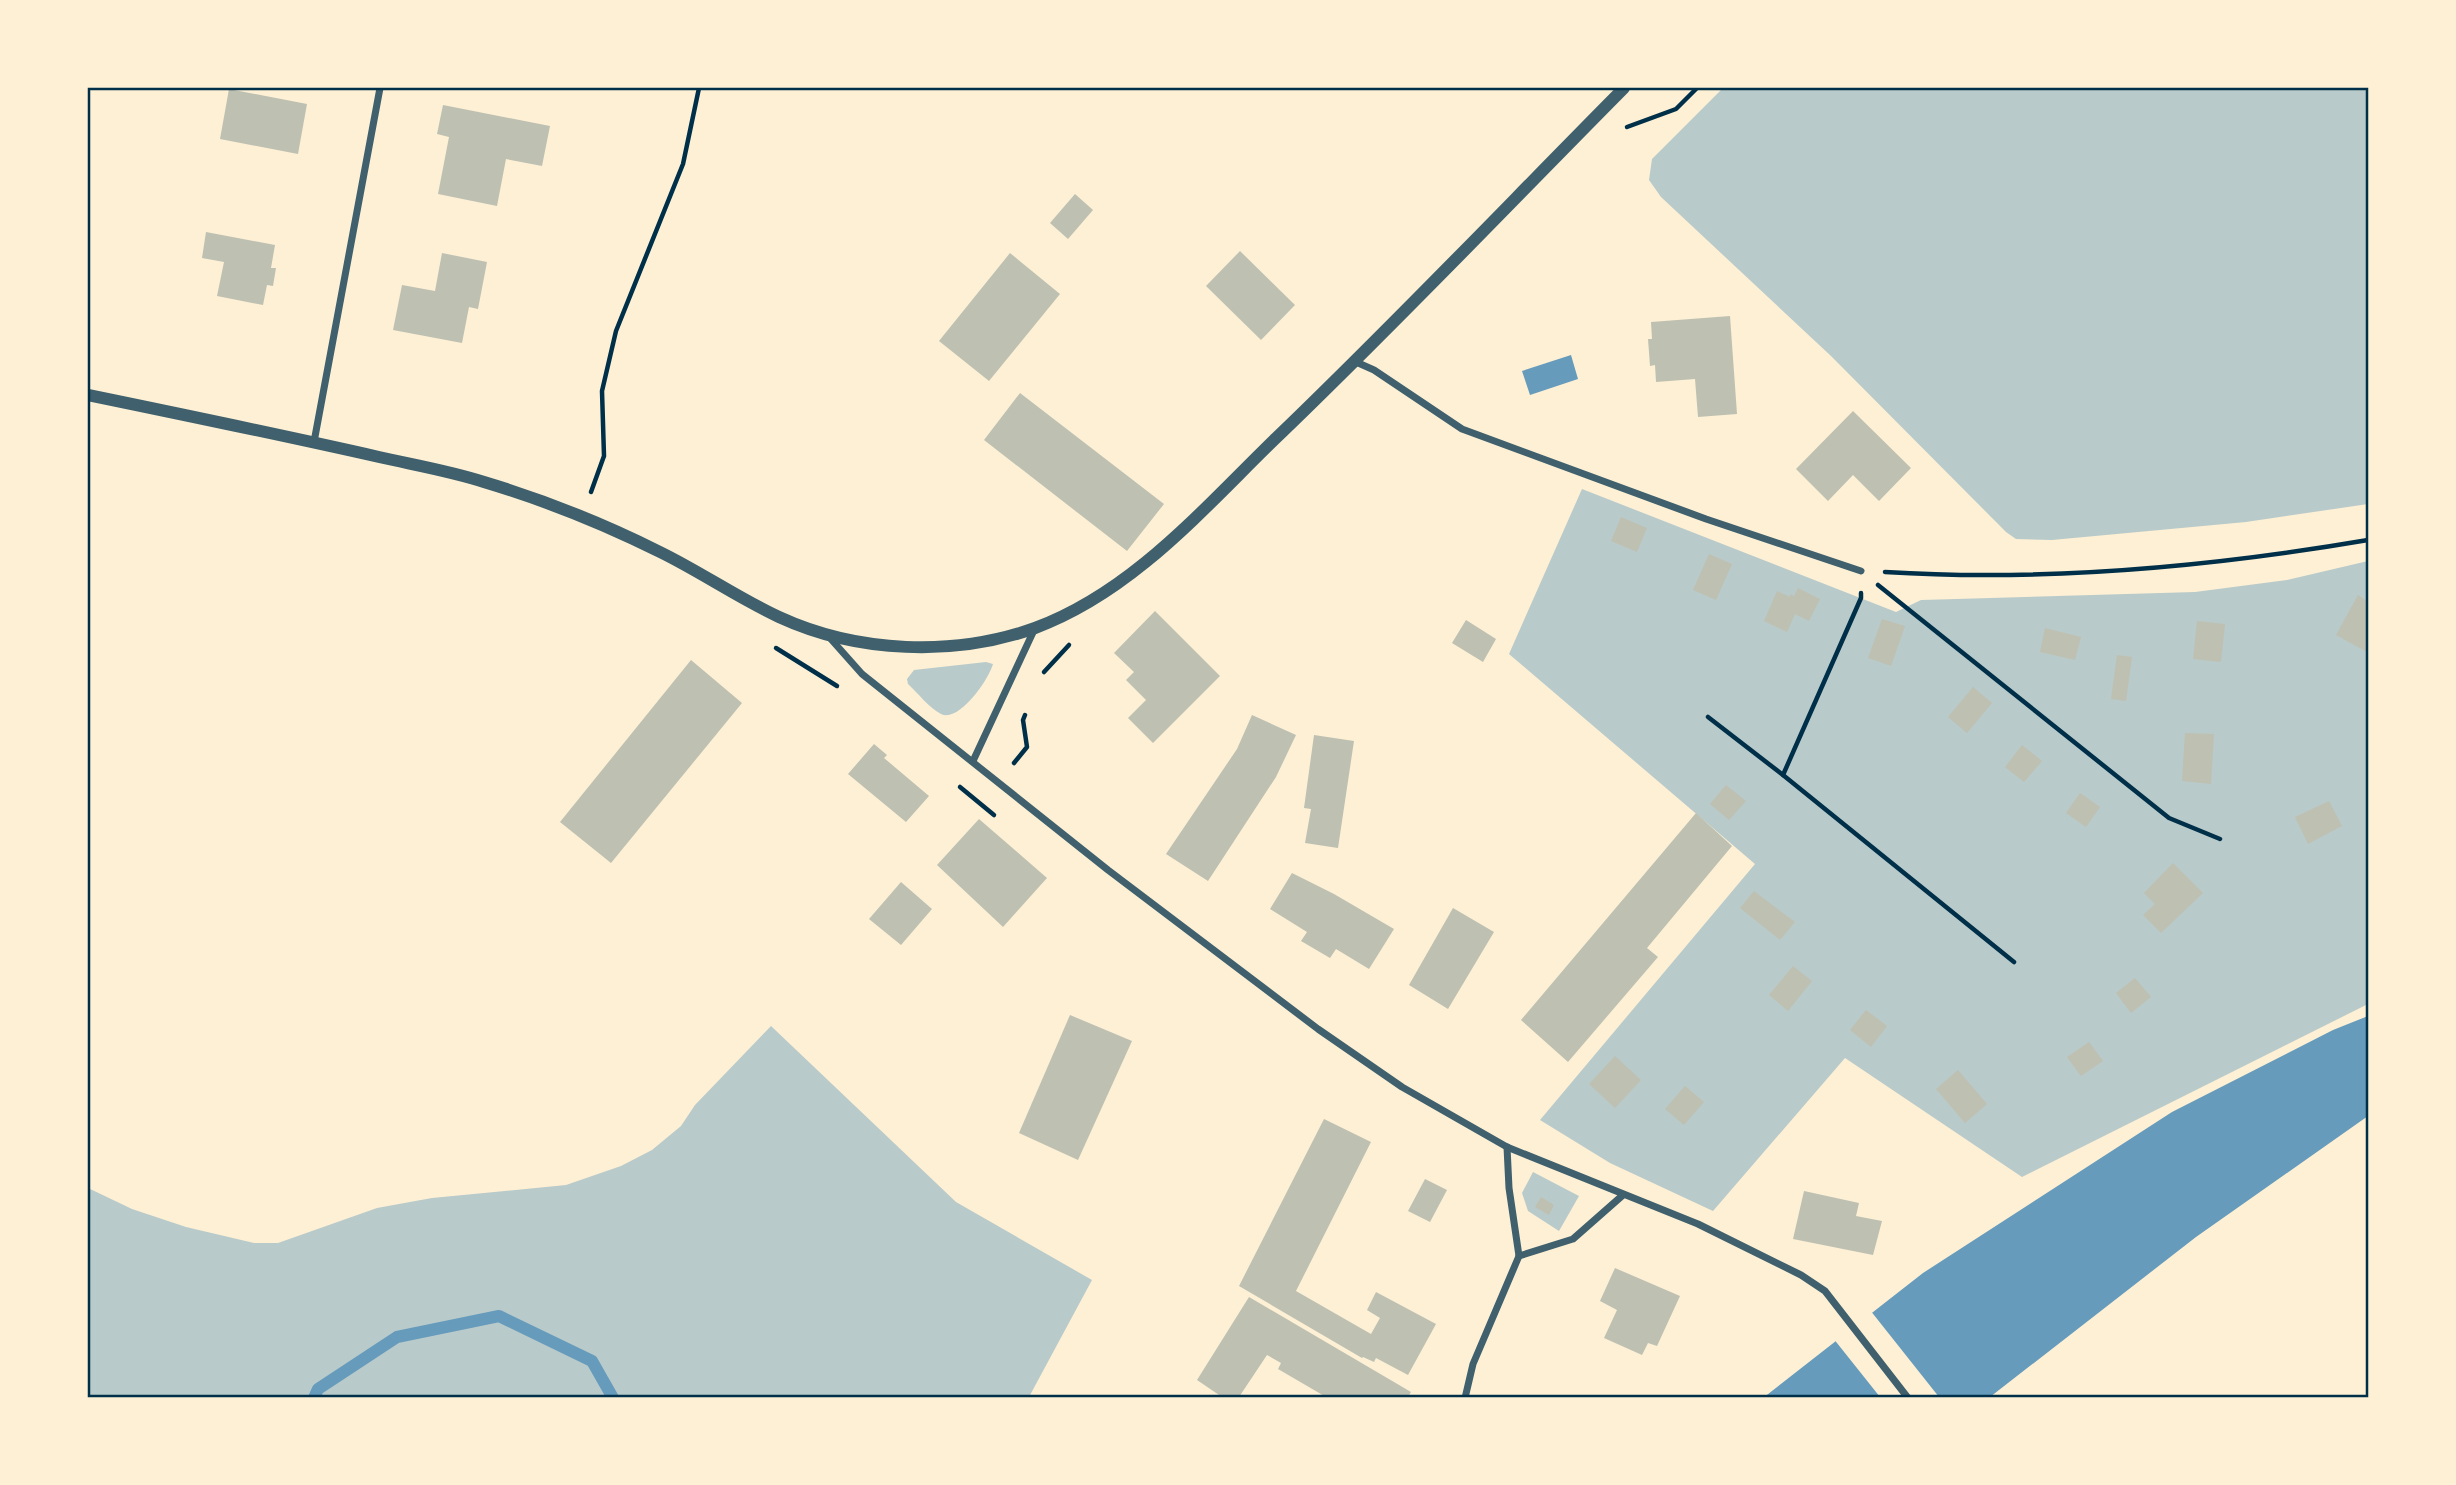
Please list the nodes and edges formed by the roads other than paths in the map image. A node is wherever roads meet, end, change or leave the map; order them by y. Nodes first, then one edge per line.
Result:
1 (380, 88) edge
2 (1624, 88) edge
3 (1356, 362) junction
4 (88, 395) edge
5 (314, 442) junction
6 (1861, 571) road end
7 (1036, 627) junction
8 (828, 634) junction
9 (974, 761) junction
10 (1507, 1147) junction
11 (1623, 1195) junction
12 (1519, 1256) junction
13 (1465, 1398) edge
14 (1908, 1398) edge

1 - 5 street
2 - 3 street
3 - 6 street
3 - 7 street
4 - 5 street
5 - 8 street
7 - 8 street
7 - 9 street
8 - 9 street
9 - 10 street
10 - 11 street
10 - 12 street
11 - 12 street
11 - 14 street
12 - 13 street

